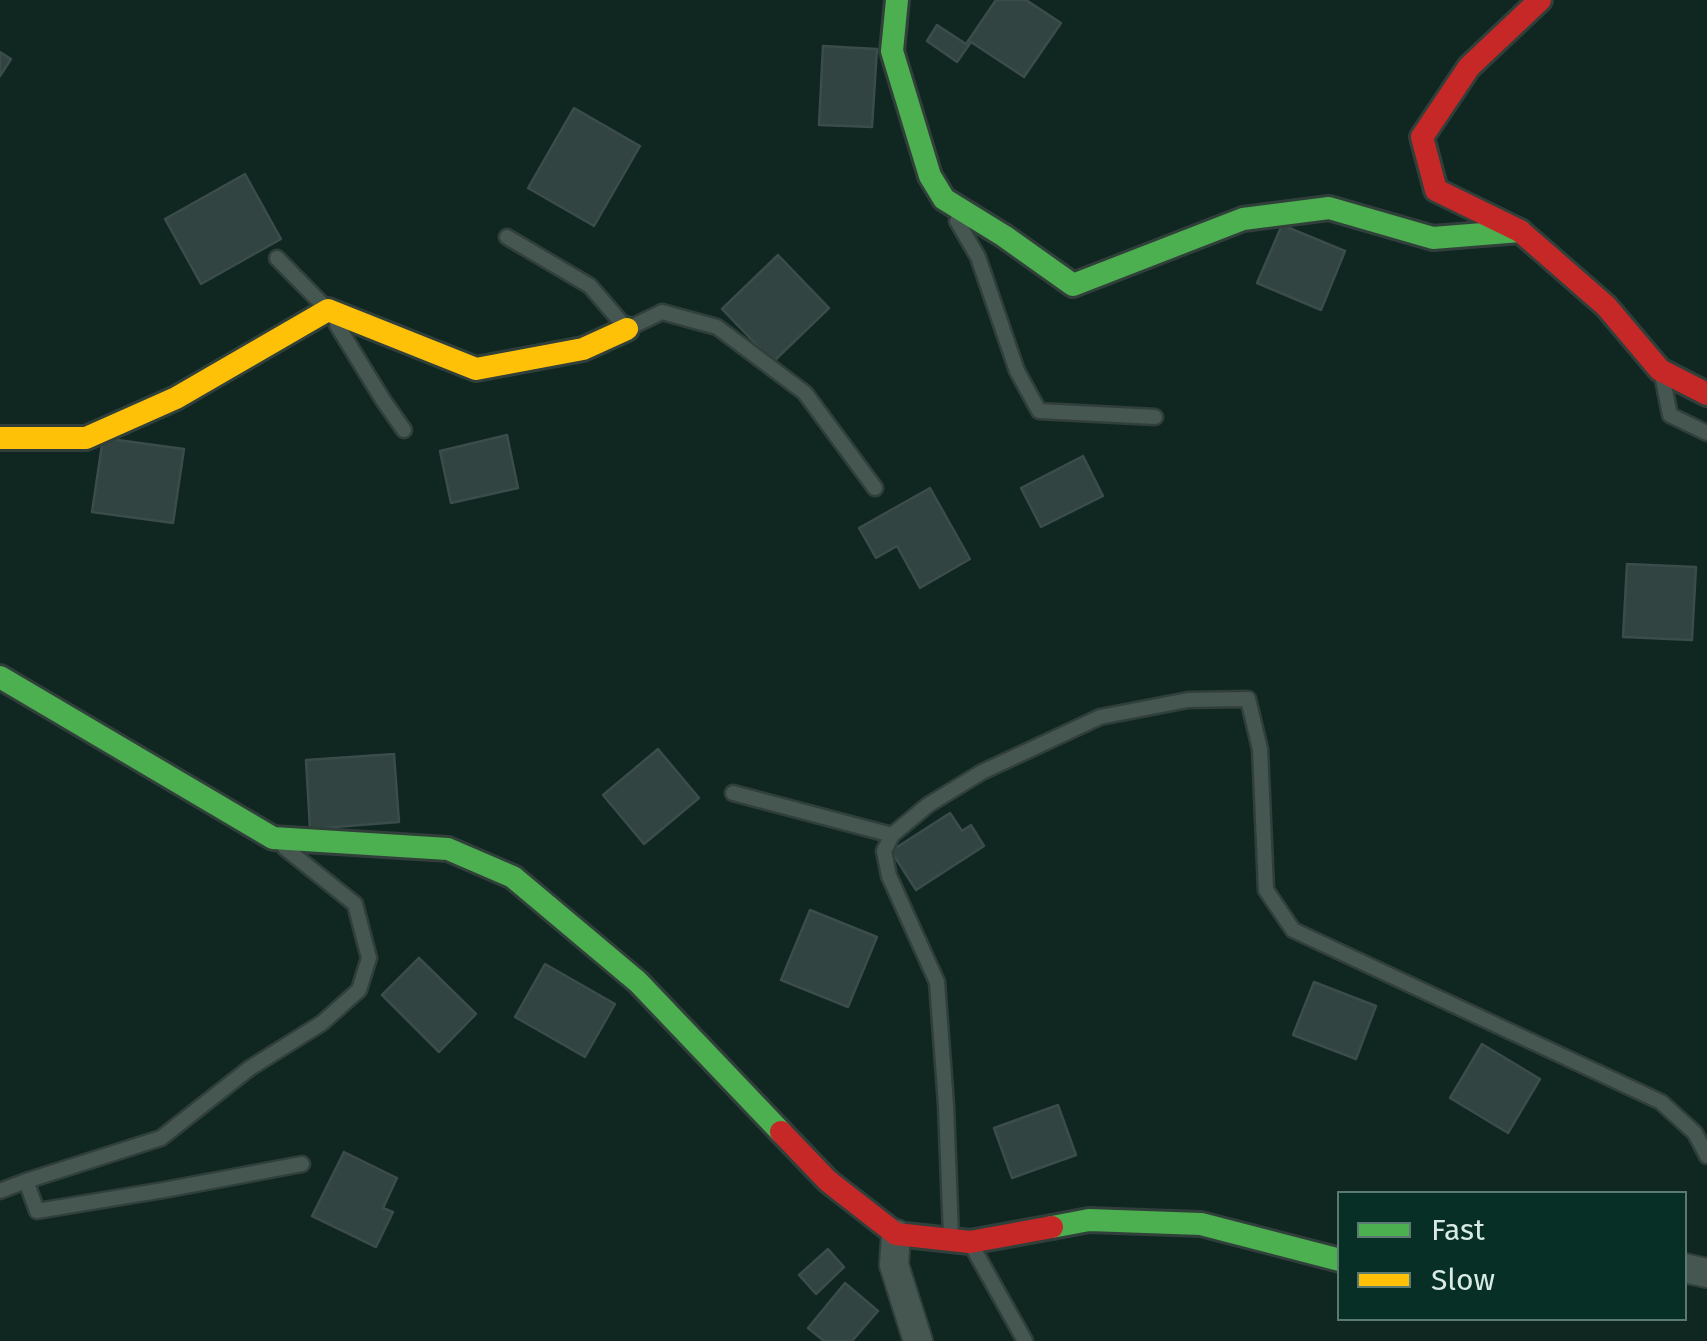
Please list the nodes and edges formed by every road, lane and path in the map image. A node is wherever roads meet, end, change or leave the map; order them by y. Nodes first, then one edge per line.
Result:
1 (897, 0) edge
2 (1540, 0) edge
3 (944, 199) junction
4 (1520, 232) junction
5 (508, 237) dead end
6 (277, 258) dead end
7 (328, 310) junction
8 (626, 329) junction
9 (1660, 370) junction
10 (1707, 394) edge
11 (1156, 418) dead end
12 (404, 430) dead end
13 (1707, 433) edge
14 (0, 438) edge
15 (875, 488) dead end
16 (0, 677) edge
17 (733, 793) dead end
18 (892, 835) junction
19 (273, 838) junction
20 (1707, 1156) edge
21 (302, 1164) dead end
22 (26, 1182) junction
23 (0, 1191) edge
24 (896, 1234) junction
25 (960, 1241) junction
26 (1337, 1259) edge
27 (918, 1341) edge
28 (1025, 1341) edge

1 - 3 street
2 - 4 street
3 - 4 street
3 - 11 lane
4 - 9 street
5 - 8 lane
6 - 7 lane
7 - 8 street
7 - 12 lane
7 - 14 street
8 - 15 lane
9 - 10 street
9 - 13 lane
16 - 19 street
17 - 18 lane
18 - 20 lane
18 - 25 lane
19 - 22 lane
19 - 24 street
21 - 22 lane
22 - 23 lane
24 - 25 street
24 - 27 street
25 - 26 street
25 - 28 lane

